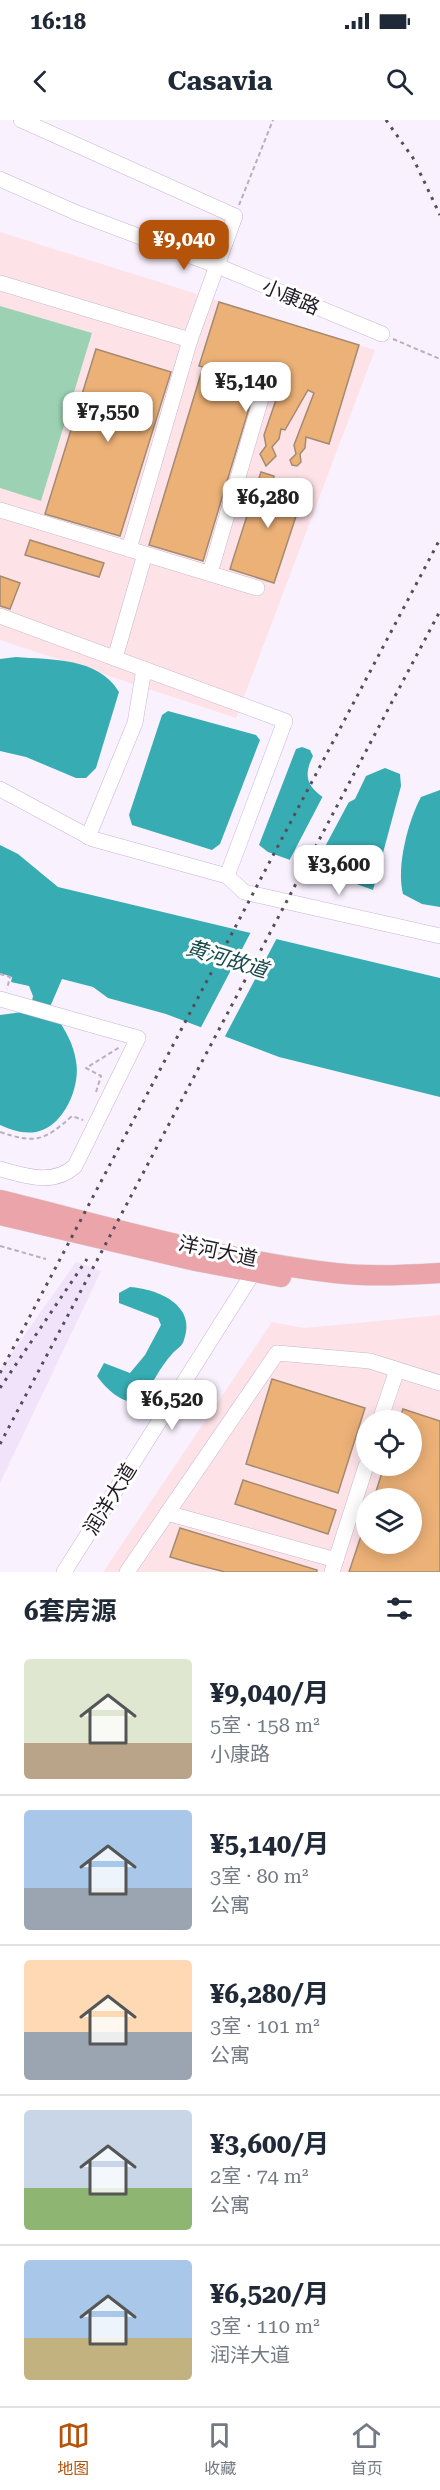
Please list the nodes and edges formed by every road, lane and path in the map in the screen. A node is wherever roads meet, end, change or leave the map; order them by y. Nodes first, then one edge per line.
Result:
1 (21, 120) edge
2 (273, 120) edge
3 (0, 179) edge
4 (235, 216) junction
5 (215, 266) junction
6 (0, 283) edge
7 (382, 334) joint
8 (190, 340) junction
9 (440, 359) edge
10 (263, 392) dead end
11 (0, 510) edge
12 (129, 549) junction
13 (144, 554) junction
14 (210, 573) junction
15 (257, 588) dead end
16 (0, 616) edge
17 (115, 658) junction
18 (144, 669) junction
19 (0, 789) edge
20 (88, 837) junction
21 (227, 876) junction
22 (440, 936) edge
23 (0, 974) edge
24 (10, 978) dead end
25 (0, 999) edge
26 (136, 1038) junction
27 (93, 1099) dead end
28 (96, 1124) junction
29 (0, 1132) edge
30 (0, 1169) edge
31 (0, 1200) edge
32 (0, 1215) edge
33 (0, 1246) edge
34 (46, 1259) dead end
35 (253, 1273) junction
36 (440, 1273) edge
37 (440, 1284) edge
38 (397, 1370) junction
39 (440, 1383) edge
40 (383, 1410) edge
41 (363, 1476) edge
42 (167, 1513) junction
43 (334, 1566) edge
44 (64, 1572) edge
45 (127, 1572) edge

1 - 4 street
2 - 4 path
3 - 5 street, 小康路
4 - 5 street
5 - 7 street, 小康路
5 - 8 street
6 - 8 street
7 - 9 path
8 - 12 street
10 - 14 street
11 - 12 street
12 - 13 street
13 - 14 street
13 - 17 street
14 - 15 street
16 - 17 street
17 - 18 street
18 - 20 street
18 - 21 street
19 - 20 street
20 - 21 street
21 - 22 street
23 - 24 path
25 - 26 street
26 - 27 path
26 - 28 street
28 - 29 path
28 - 30 street
31 - 36 main road, 洋河大道
32 - 35 main road, 洋河大道
33 - 34 path
35 - 37 main road, 洋河大道
35 - 44 street, 润洋大道
38 - 39 street
38 - 40 street
38 - 42 street
41 - 43 street
42 - 43 street
42 - 45 street

